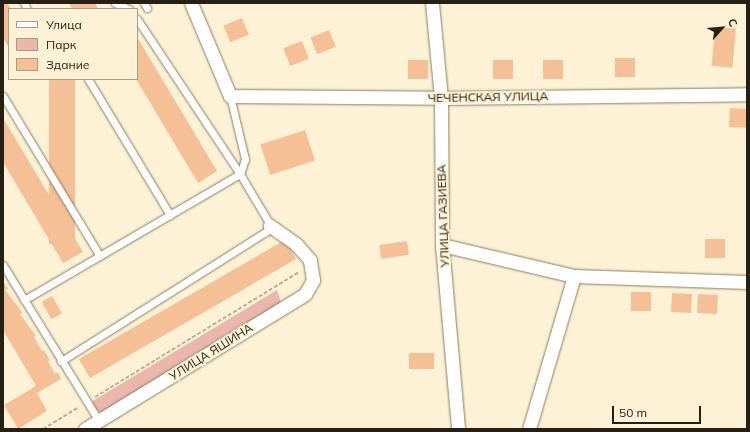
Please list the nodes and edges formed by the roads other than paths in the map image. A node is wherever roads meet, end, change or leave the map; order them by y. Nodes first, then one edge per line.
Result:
1 (115, 3) edge
2 (191, 3) edge
3 (432, 3) edge
4 (127, 8) edge
5 (138, 21) edge
6 (89, 80) edge
7 (747, 94) edge
8 (3, 96) edge
9 (230, 96) junction
10 (441, 98) junction
11 (240, 174) junction
12 (170, 215) junction
13 (270, 226) junction
14 (442, 245) junction
15 (100, 256) junction
16 (3, 265) edge
17 (574, 276) junction
18 (747, 282) edge
19 (24, 300) junction
20 (61, 361) junction
21 (102, 425) edge
22 (85, 429) edge
23 (458, 429) edge
24 (529, 429) edge

1 - 4 lane
2 - 9 street
3 - 10 street, УЛИЦА ГАЗИЕВА
5 - 11 lane
6 - 12 lane
7 - 10 street, ЧЕЧЕНСКАЯ УЛИЦА
8 - 15 lane
9 - 10 street, ЧЕЧЕНСКАЯ УЛИЦА
9 - 11 lane
10 - 14 street, УЛИЦА ГАЗИЕВА
11 - 12 lane
11 - 13 lane
12 - 15 lane
13 - 20 lane
13 - 21 street, УЛИЦА ЯШИНА
14 - 17 street
14 - 23 street, УЛИЦА ГАЗИЕВА
15 - 19 lane
16 - 19 lane
17 - 18 street
17 - 24 street
19 - 20 lane
20 - 21 lane
21 - 22 street, УЛИЦА ЯШИНА

